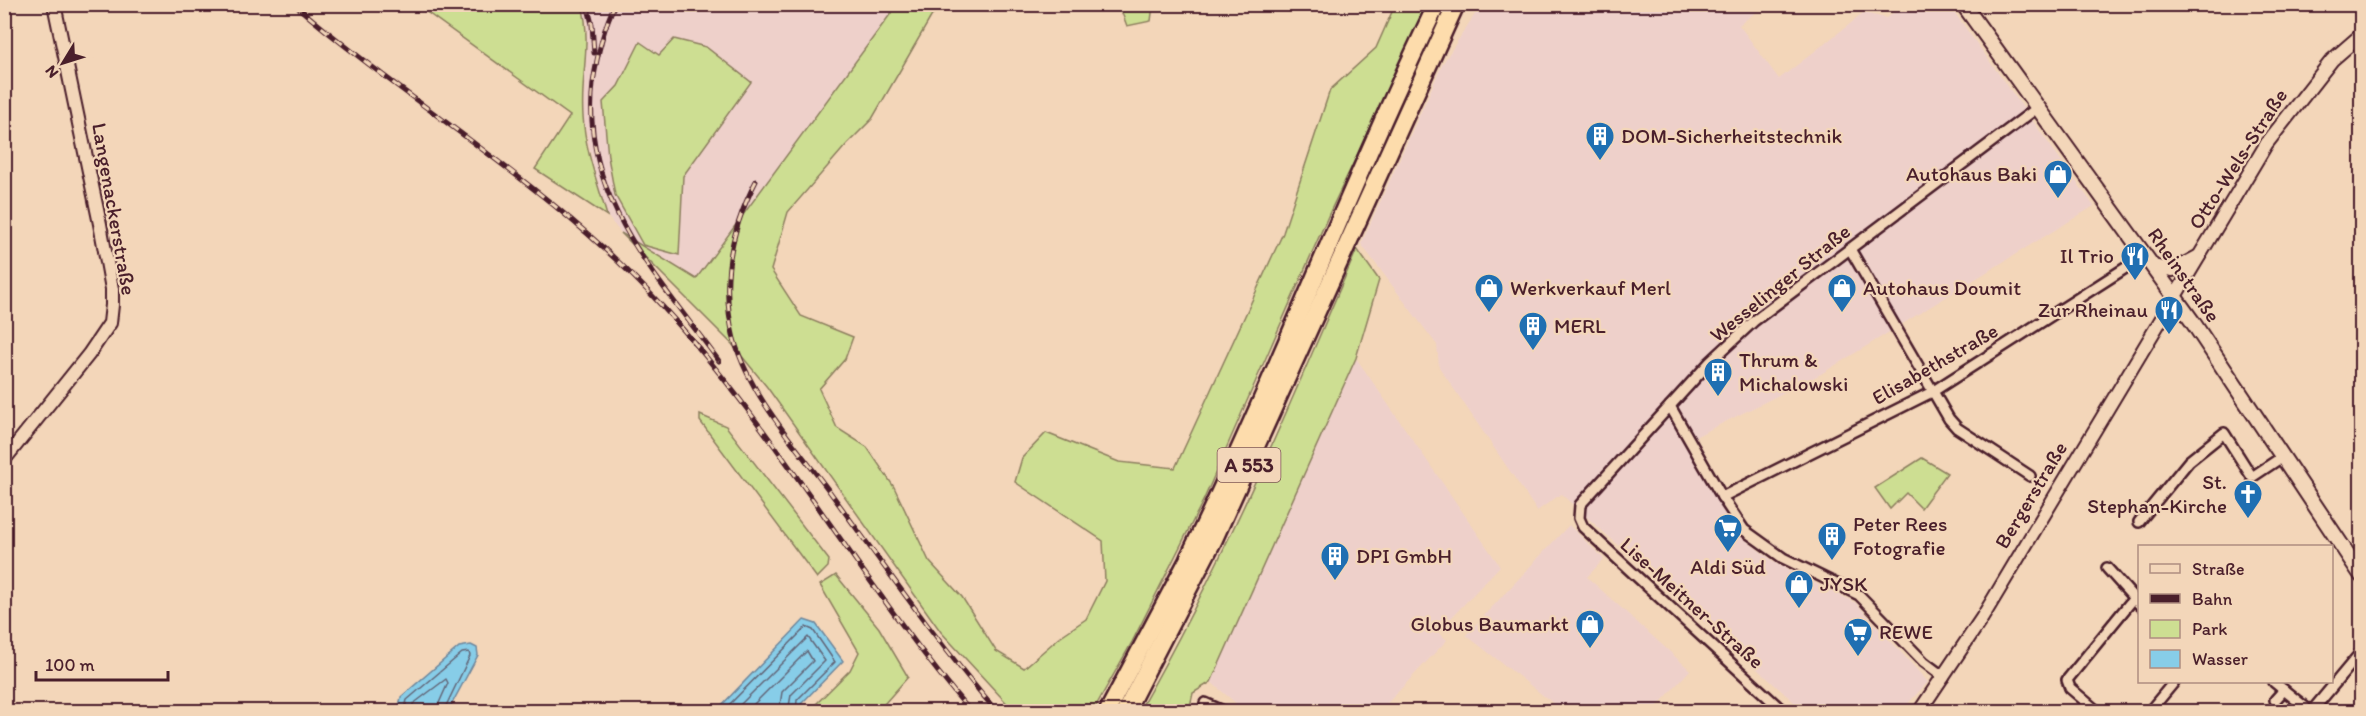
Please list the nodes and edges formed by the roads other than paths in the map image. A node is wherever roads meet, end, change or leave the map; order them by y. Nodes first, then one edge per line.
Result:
1 (54, 4) edge
2 (1437, 4) edge
3 (1963, 4) edge
4 (1455, 9) edge
5 (2361, 34) edge
6 (2037, 108) junction
7 (1850, 249) junction
8 (2200, 255) junction
9 (2152, 266) junction
10 (2127, 267) dead end
11 (2173, 297) junction
12 (1932, 392) junction
13 (1670, 406) junction
14 (2282, 457) junction
15 (4, 460) edge
16 (2030, 476) dead end
17 (1722, 497) junction
18 (1579, 518) joint
19 (2139, 522) dead end
20 (1189, 557) joint
21 (2107, 568) dead end
22 (2361, 576) edge
23 (2137, 601) edge
24 (2361, 651) edge
25 (1944, 677) junction
26 (2172, 683) edge
27 (2276, 683) edge
28 (2284, 690) junction
29 (2275, 700) dead end
30 (1205, 703) dead end
31 (1107, 711) edge
32 (1125, 711) edge
33 (1226, 711) edge
34 (1784, 711) edge
35 (1918, 711) edge
36 (2098, 711) edge
37 (2149, 711) edge
38 (2311, 711) edge

1 - 15 street, Langenackerstraße
2 - 20 highway, A 553
3 - 6 main road, Rheinstraße
4 - 32 highway, A 553
5 - 8 street, Otto-Wels-Straße
6 - 7 street, Wesselinger Straße
6 - 9 main road, Rheinstraße
7 - 12 street
7 - 13 street, Wesselinger Straße
8 - 9 street, Otto-Wels-Straße
8 - 11 street, Otto-Wels-Straße
9 - 11 main road, Rheinstraße
10 - 12 street, Elisabethstraße
11 - 14 main road, Rheinstraße
11 - 25 street, Bergerstraße
12 - 16 street
12 - 17 street, Elisabethstraße
13 - 17 street
13 - 18 street, Wesselinger Straße
14 - 19 street
14 - 22 main road, Rheinstraße
17 - 25 street
18 - 34 street, Lise-Meitner-Straße
20 - 31 highway, A 553
21 - 23 street
23 - 36 street
24 - 38 street
25 - 35 street, Bergerstraße
26 - 37 street
27 - 28 street
28 - 29 street
28 - 38 street
30 - 33 street

